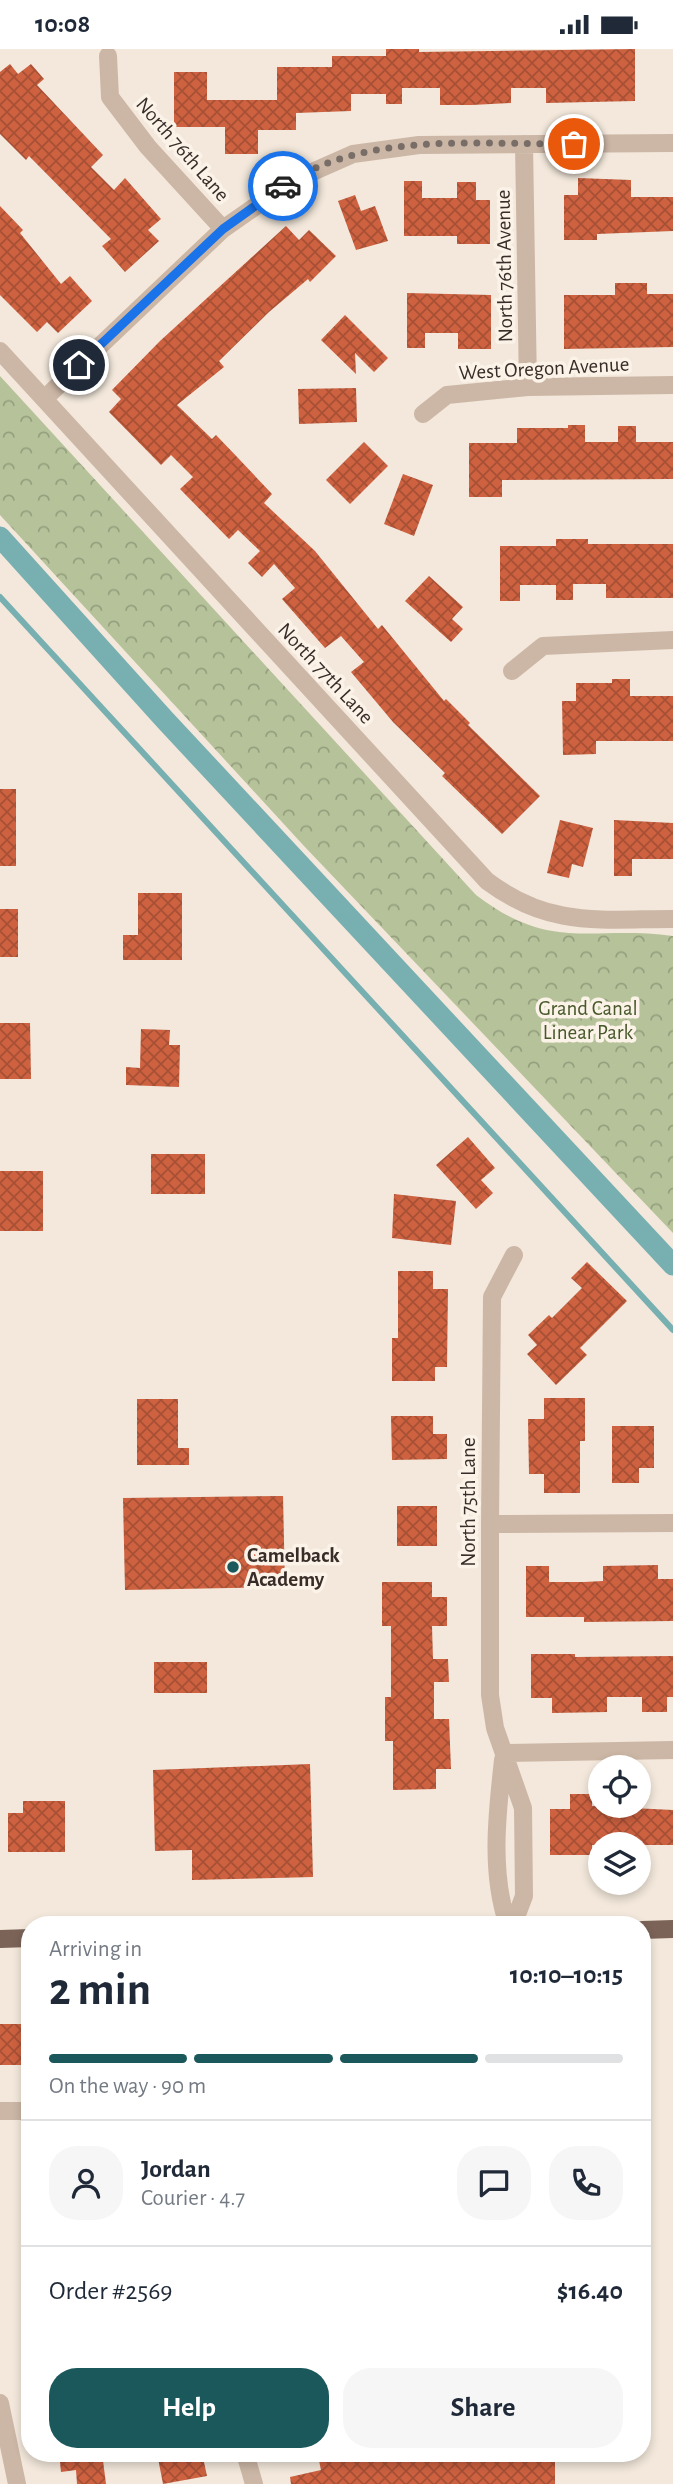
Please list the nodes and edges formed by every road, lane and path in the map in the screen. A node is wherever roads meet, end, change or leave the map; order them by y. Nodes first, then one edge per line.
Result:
1 (108, 56) dead end
2 (673, 143) edge
3 (524, 144) junction
4 (223, 229) junction
5 (0, 351) edge
6 (673, 385) edge
7 (528, 387) junction
8 (44, 399) junction
9 (423, 414) dead end
10 (673, 640) edge
11 (512, 671) dead end
12 (673, 919) edge
13 (514, 1255) dead end
14 (673, 1523) edge
15 (490, 1524) junction
16 (673, 1750) edge
17 (504, 1753) junction
18 (507, 1916) edge
19 (514, 1916) edge
20 (673, 1929) edge
21 (651, 1930) edge
22 (0, 1938) edge
23 (21, 1938) edge
24 (0, 2111) edge
25 (21, 2111) edge
26 (0, 2403) edge
27 (248, 2462) edge
28 (17, 2484) edge
29 (254, 2484) edge

1 - 4 street, North 76th Lane
2 - 3 street
3 - 4 street
3 - 7 street, North 76th Avenue
4 - 8 street
5 - 8 street, North 77th Lane
6 - 7 street, West Oregon Avenue
7 - 9 street, West Oregon Avenue
8 - 12 street, North 77th Lane
10 - 11 street
13 - 15 street, North 75th Lane
14 - 15 street
15 - 17 street, North 75th Lane
16 - 17 street
17 - 18 street, North 75th Lane
17 - 19 street, North 75th Lane
20 - 21 main road
22 - 23 main road
24 - 25 street
26 - 28 street
27 - 29 street

